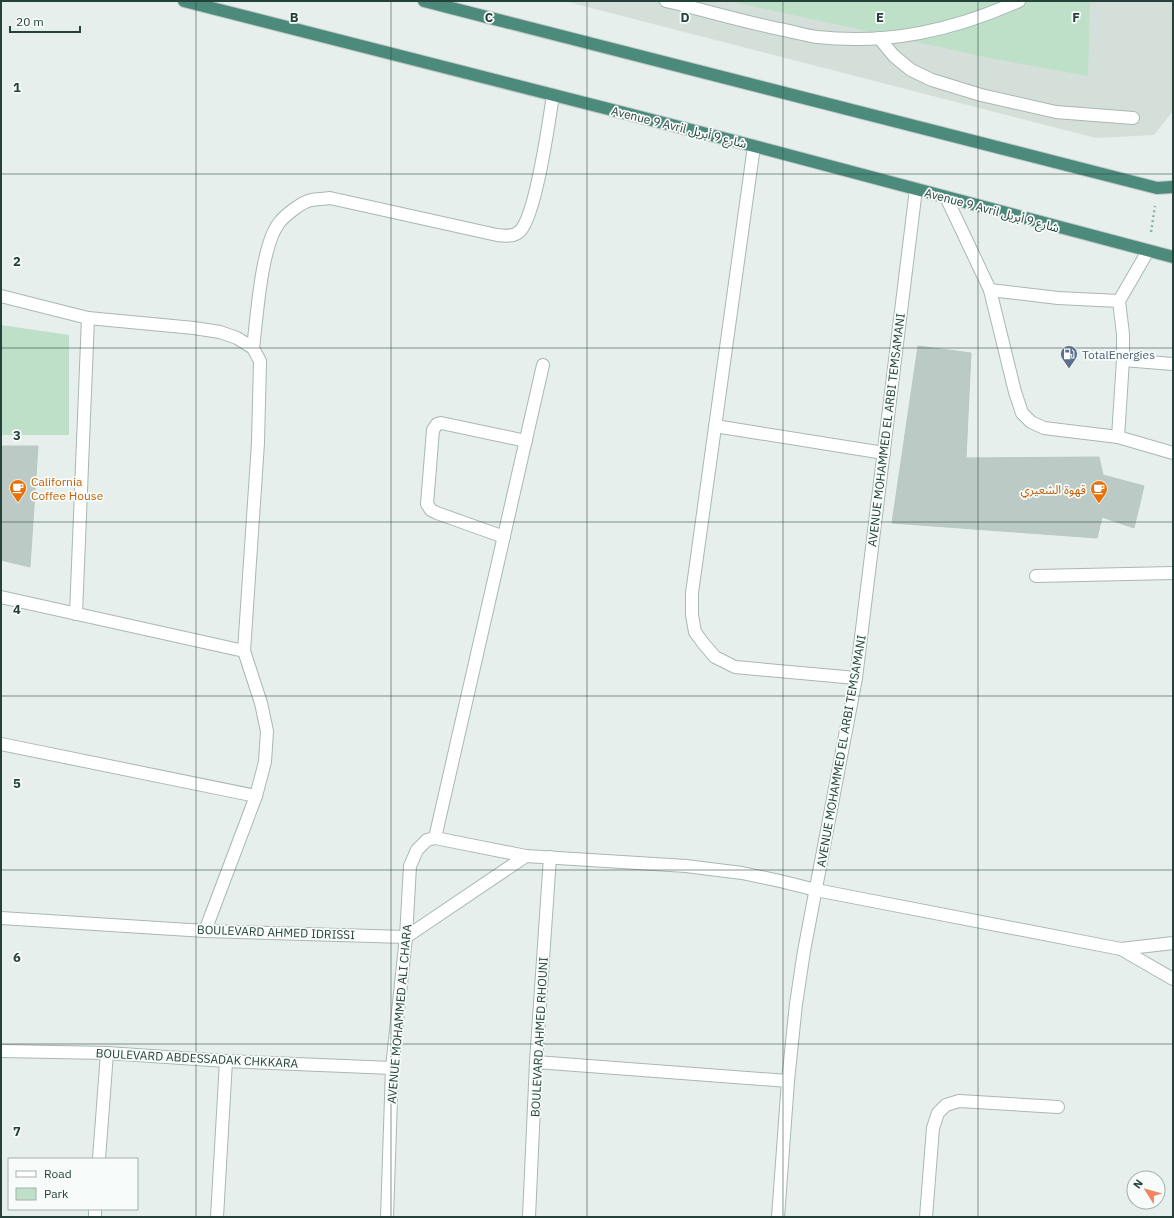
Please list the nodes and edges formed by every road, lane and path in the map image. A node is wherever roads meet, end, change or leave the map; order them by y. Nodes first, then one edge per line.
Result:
1 (184, 1) edge
2 (424, 1) edge
3 (666, 1) edge
4 (1018, 1) edge
5 (879, 38) junction
6 (553, 95) junction
7 (1133, 118) dead end
8 (754, 146) junction
9 (1173, 187) edge
10 (1157, 188) junction
11 (916, 189) junction
12 (946, 197) junction
13 (1148, 251) junction
14 (1173, 257) edge
15 (990, 290) junction
16 (1, 296) edge
17 (1119, 301) junction
18 (88, 318) junction
19 (253, 348) junction
20 (1123, 360) junction
21 (1173, 364) edge
22 (543, 365) dead end
23 (715, 426) junction
24 (1118, 437) junction
25 (526, 441) junction
26 (884, 453) junction
27 (1173, 453) edge
28 (504, 537) junction
29 (1173, 573) edge
30 (1036, 576) dead end
31 (1, 597) edge
32 (76, 614) junction
33 (244, 652) junction
34 (856, 678) junction
35 (1, 744) edge
36 (256, 796) junction
37 (435, 838) junction
38 (526, 856) junction
39 (550, 857) junction
40 (816, 890) junction
41 (1, 918) edge
42 (205, 931) junction
43 (406, 937) junction
44 (1173, 944) edge
45 (1121, 949) junction
46 (1173, 979) edge
47 (1, 1051) edge
48 (107, 1053) junction
49 (226, 1060) junction
50 (536, 1062) junction
51 (392, 1068) junction
52 (788, 1081) junction
53 (1058, 1107) dead end
54 (99, 1158) edge
55 (216, 1217) edge
56 (391, 1217) edge
57 (529, 1217) edge
58 (778, 1217) edge
59 (926, 1217) edge

1 - 6 highway, Avenue 9 Avril شارع 9 أبريل
2 - 10 highway
3 - 5 street
4 - 5 street
5 - 7 street
6 - 8 highway, Avenue 9 Avril شارع 9 أبريل
6 - 19 street
8 - 11 highway, Avenue 9 Avril شارع 9 أبريل
8 - 23 street
9 - 10 highway
10 - 13 path
11 - 12 highway, Avenue 9 Avril شارع 9 أبريل
11 - 26 street, AVENUE MOHAMMED EL ARBI TEMSAMANI
12 - 13 highway, Avenue 9 Avril شارع 9 أبريل
12 - 15 street
13 - 14 highway, Avenue 9 Avril شارع 9 أبريل
13 - 17 street
15 - 17 street
15 - 24 street
16 - 18 street
17 - 20 street
18 - 19 street
18 - 32 street
19 - 33 street
20 - 21 street
20 - 24 street
22 - 25 street
23 - 26 street
23 - 34 street
24 - 27 street
25 - 28 street
25 - 28 street
26 - 34 street, AVENUE MOHAMMED EL ARBI TEMSAMANI
28 - 37 street
29 - 30 street
31 - 32 street
32 - 33 street
33 - 36 street
34 - 40 street, AVENUE MOHAMMED EL ARBI TEMSAMANI
35 - 36 street
36 - 42 street
37 - 38 street
37 - 43 street, AVENUE MOHAMMED ALI CHARA
38 - 39 street
38 - 43 street
39 - 40 street
39 - 50 street, BOULEVARD AHMED RHOUNI
40 - 45 street
40 - 52 street, AVENUE MOHAMMED EL ARBI TEMSAMANI
41 - 42 street, BOULEVARD AHMED IDRISSI
42 - 43 street, BOULEVARD AHMED IDRISSI
43 - 51 street, AVENUE MOHAMMED ALI CHARA
44 - 45 street
45 - 46 street
47 - 48 street, BOULEVARD ABDESSADAK CHKKARA
48 - 49 street, BOULEVARD ABDESSADAK CHKKARA
48 - 54 street
49 - 51 street, BOULEVARD ABDESSADAK CHKKARA
49 - 55 street
50 - 52 street
50 - 57 street, BOULEVARD AHMED RHOUNI
51 - 56 street, AVENUE MOHAMMED ALI CHARA
52 - 58 street, AVENUE MOHAMMED EL ARBI TEMSAMANI
53 - 59 street

